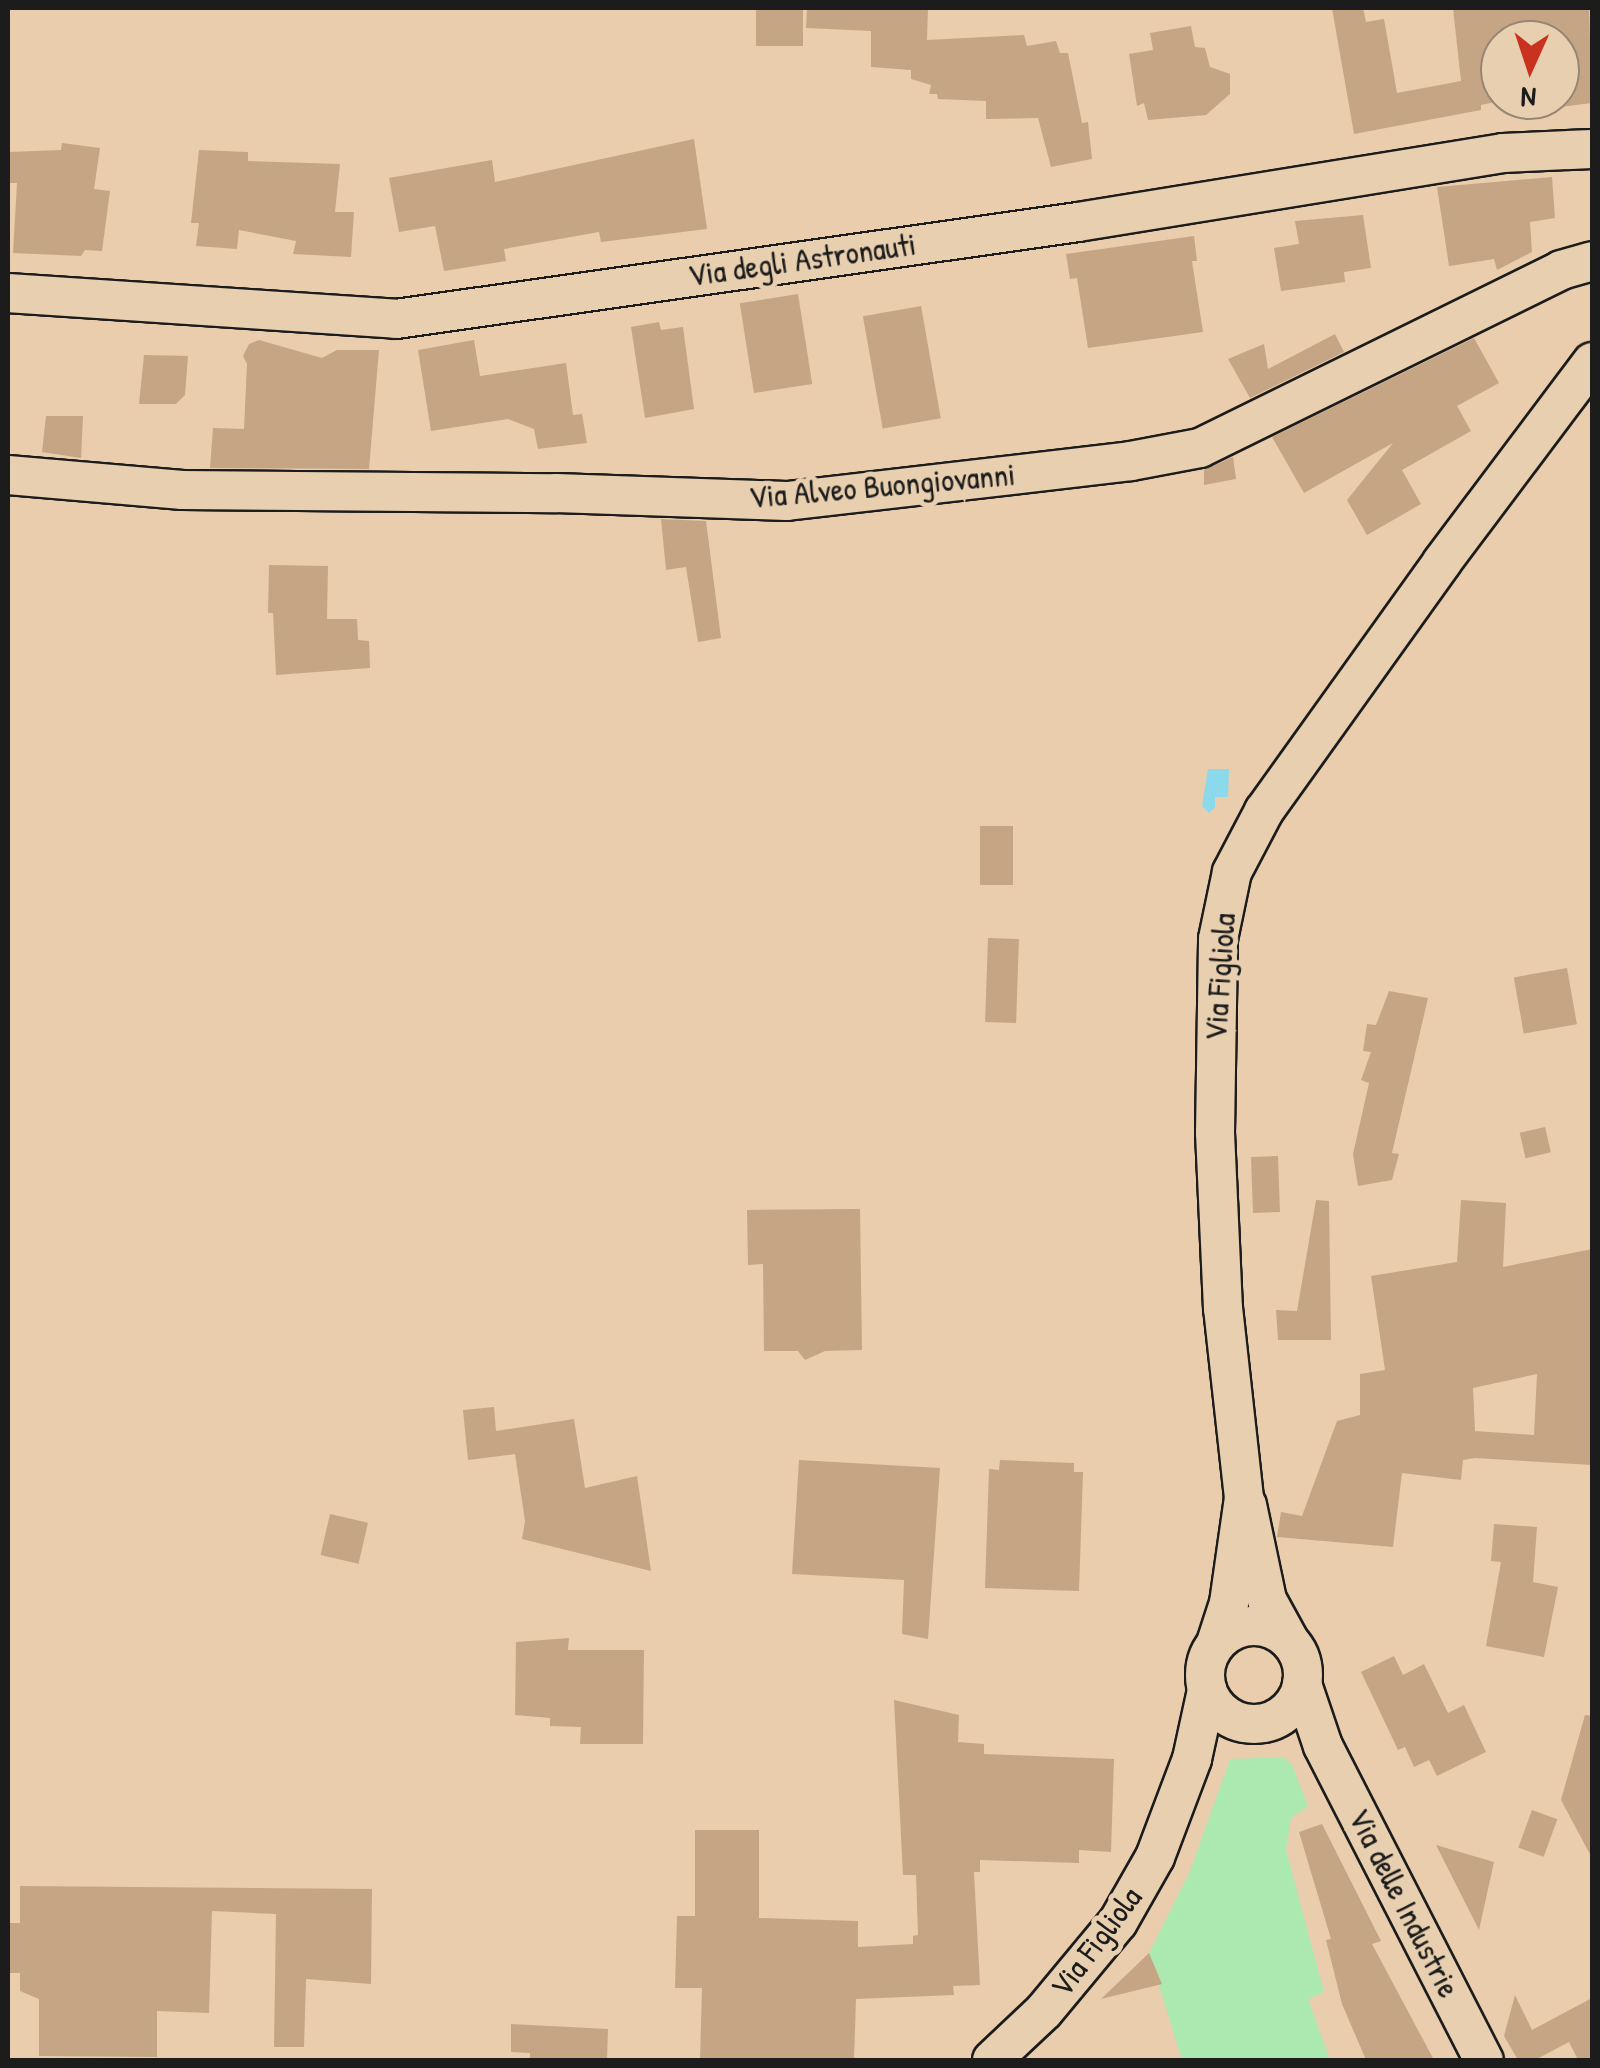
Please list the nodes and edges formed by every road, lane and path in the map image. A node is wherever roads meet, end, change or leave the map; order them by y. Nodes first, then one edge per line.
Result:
1 (1592, 149) edge
2 (1592, 260) edge
3 (8, 293) edge
4 (1592, 362) edge
5 (8, 475) edge
6 (1244, 1498) junction
7 (1289, 1640) junction
8 (1216, 1643) junction
9 (1302, 1684) junction
10 (1206, 1690) junction
11 (1258, 1721) junction
12 (1323, 1746) junction
13 (1192, 1759) junction
14 (992, 2060) edge
15 (1484, 2060) edge

1 - 3 street, Via degli Astronauti
2 - 5 street, Via Alveo Buongiovanni
4 - 6 street, Via Figliola
6 - 7 street, Via delle Industrie
6 - 8 street, Via Figliola
7 - 8 street
7 - 9 street, Via delle Industrie
8 - 10 street
9 - 11 street
9 - 12 street, Via delle Industrie
10 - 11 street
10 - 13 street, Via Figliola
11 - 12 street
11 - 13 street
12 - 15 street, Via delle Industrie
13 - 14 street, Via Figliola

